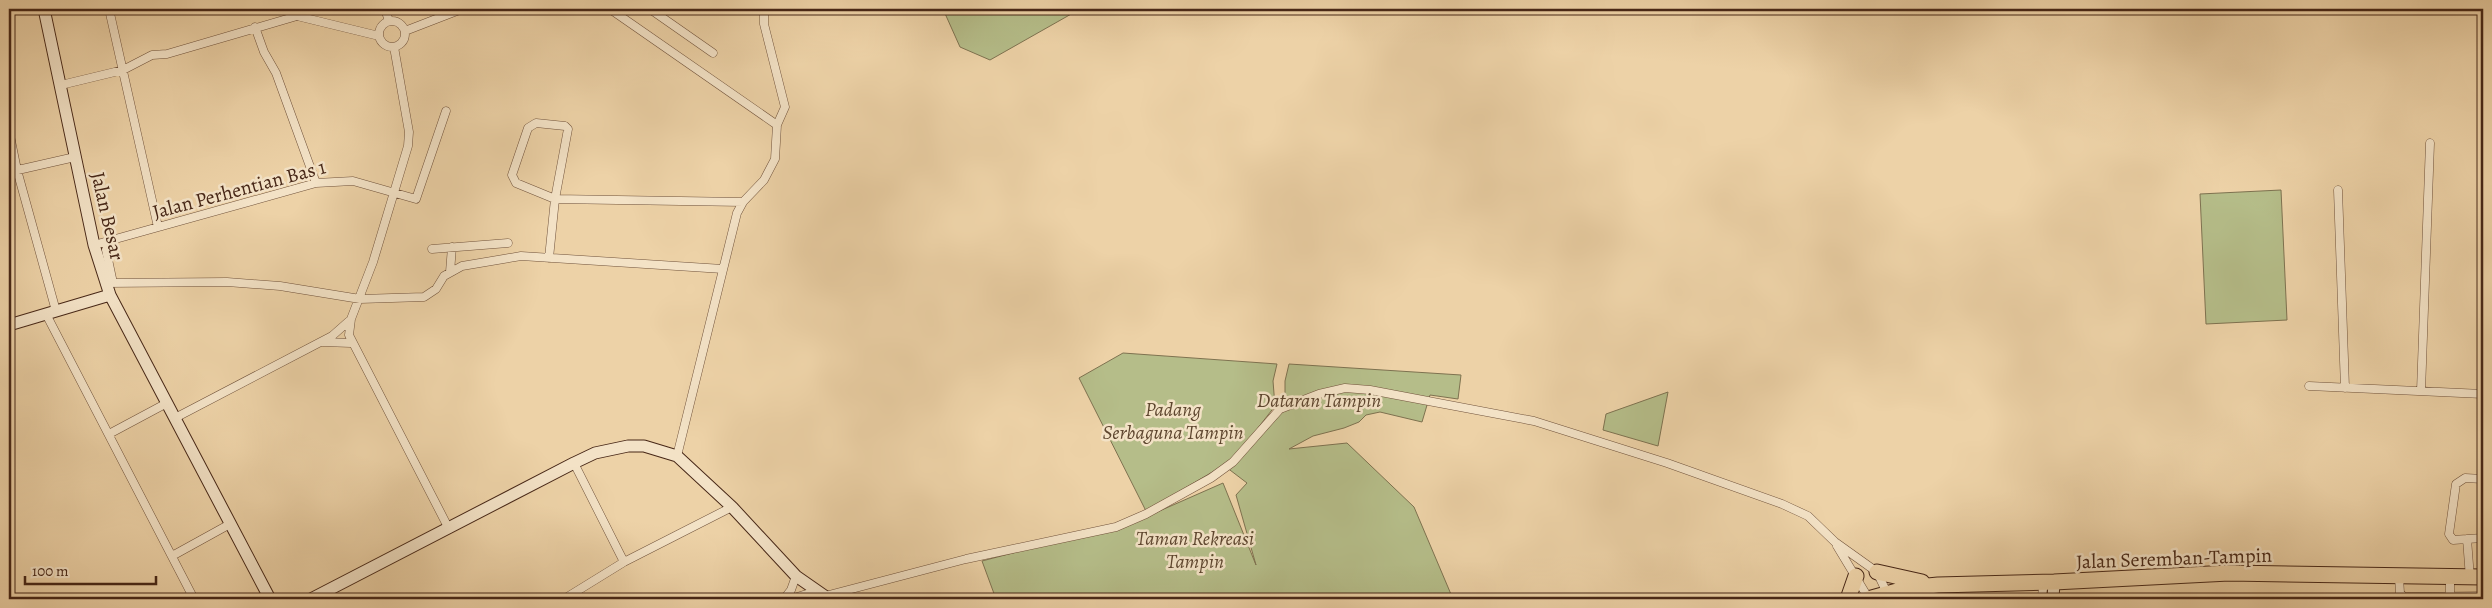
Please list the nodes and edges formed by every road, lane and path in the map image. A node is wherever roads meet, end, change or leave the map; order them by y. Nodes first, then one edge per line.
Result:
1 (44, 9) edge
2 (110, 9) edge
3 (385, 9) edge
4 (462, 9) edge
5 (610, 9) edge
6 (650, 9) edge
7 (764, 9) edge
8 (389, 21) junction
9 (255, 27) junction
10 (405, 31) junction
11 (379, 36) junction
12 (394, 47) junction
13 (713, 53) dead end
14 (123, 70) junction
15 (60, 86) junction
16 (446, 111) dead end
17 (777, 125) junction
18 (9, 131) edge
19 (2430, 143) dead end
20 (75, 157) junction
21 (13, 171) edge
22 (316, 183) junction
23 (2338, 190) dead end
24 (393, 192) junction
25 (555, 199) junction
26 (743, 202) junction
27 (158, 227) junction
28 (113, 240) junction
29 (508, 243) dead end
30 (94, 245) junction
31 (452, 247) junction
32 (432, 249) dead end
33 (549, 258) junction
34 (723, 269) junction
35 (450, 272) junction
36 (109, 283) junction
37 (110, 295) junction
38 (360, 299) junction
39 (51, 312) junction
40 (351, 319) junction
41 (9, 325) edge
42 (318, 342) junction
43 (351, 343) junction
44 (2309, 386) dead end
45 (2345, 388) junction
46 (2420, 391) junction
47 (2483, 394) edge
48 (166, 403) junction
49 (175, 418) junction
50 (109, 434) junction
51 (677, 456) junction
52 (574, 463) junction
53 (2483, 479) edge
54 (732, 507) junction
55 (230, 524) junction
56 (449, 529) junction
57 (2483, 538) edge
58 (2467, 539) junction
59 (1835, 542) junction
60 (172, 556) junction
61 (624, 562) junction
62 (1877, 572) junction
63 (796, 576) junction
64 (1856, 576) junction
65 (2399, 577) junction
66 (2450, 578) junction
67 (2477, 578) edge
68 (2049, 583) junction
69 (1938, 585) junction
70 (1887, 593) junction
71 (823, 596) edge
72 (2483, 596) edge
73 (2450, 598) edge
74 (194, 599) edge
75 (270, 599) edge
76 (311, 599) edge
77 (564, 599) edge
78 (784, 599) edge
79 (791, 599) edge
80 (1848, 599) edge
81 (1869, 599) edge
82 (2039, 599) edge
83 (2053, 599) edge

1 - 15 street, Jalan Besar
2 - 14 street
3 - 8 street
4 - 10 street
5 - 17 street
6 - 13 street
7 - 17 street
8 - 10 street
8 - 11 street
9 - 11 street
9 - 14 street
9 - 22 street
10 - 12 street
11 - 12 street
12 - 24 street
14 - 15 street
14 - 27 street
15 - 20 street, Jalan Besar
16 - 24 street, Jalan Perhentian Bas 1
17 - 26 street
18 - 21 street
19 - 46 street
20 - 21 street
20 - 30 street, Jalan Besar
21 - 39 street
22 - 24 street, Jalan Perhentian Bas 1
22 - 27 street, Jalan Perhentian Bas 1
23 - 45 street
24 - 38 street
25 - 25 street
25 - 26 street
25 - 33 street
26 - 34 street
27 - 28 street, Jalan Perhentian Bas 1
28 - 30 street, Jalan Perhentian Bas 1
28 - 36 street
29 - 31 street
30 - 36 street, Jalan Besar
31 - 32 street
31 - 35 street
33 - 34 street
33 - 35 street
34 - 51 street
35 - 38 street
36 - 37 street, Jalan Besar
36 - 38 street
37 - 39 street
37 - 48 street, Jalan Besar
38 - 40 street
39 - 41 street
39 - 50 street
40 - 42 street
40 - 43 street
42 - 43 street
42 - 49 street
43 - 56 street
44 - 45 street
45 - 46 street
46 - 47 street
48 - 49 street, Jalan Besar
48 - 50 street
49 - 55 street, Jalan Besar
50 - 60 street
51 - 52 street
51 - 54 street
52 - 56 street
52 - 61 street
53 - 58 street
54 - 61 street
54 - 63 street
55 - 60 street
55 - 75 street, Jalan Besar
56 - 76 street
57 - 58 street
58 - 67 street
59 - 62 street
59 - 64 street
59 - 71 street
60 - 74 street
61 - 77 street
62 - 69 highway
62 - 70 street
63 - 71 street
63 - 78 street
64 - 80 highway
64 - 81 street
65 - 66 highway, Jalan Seremban-Tampin
65 - 68 highway, Jalan Seremban-Tampin
65 - 73 street
66 - 67 highway, Jalan Seremban-Tampin
66 - 73 street
68 - 69 highway, Jalan Seremban-Tampin
68 - 82 street
68 - 83 street
69 - 70 highway, Jalan Seremban-Tampin
70 - 81 highway, Jalan Seremban-Tampin
71 - 79 street
72 - 73 street

